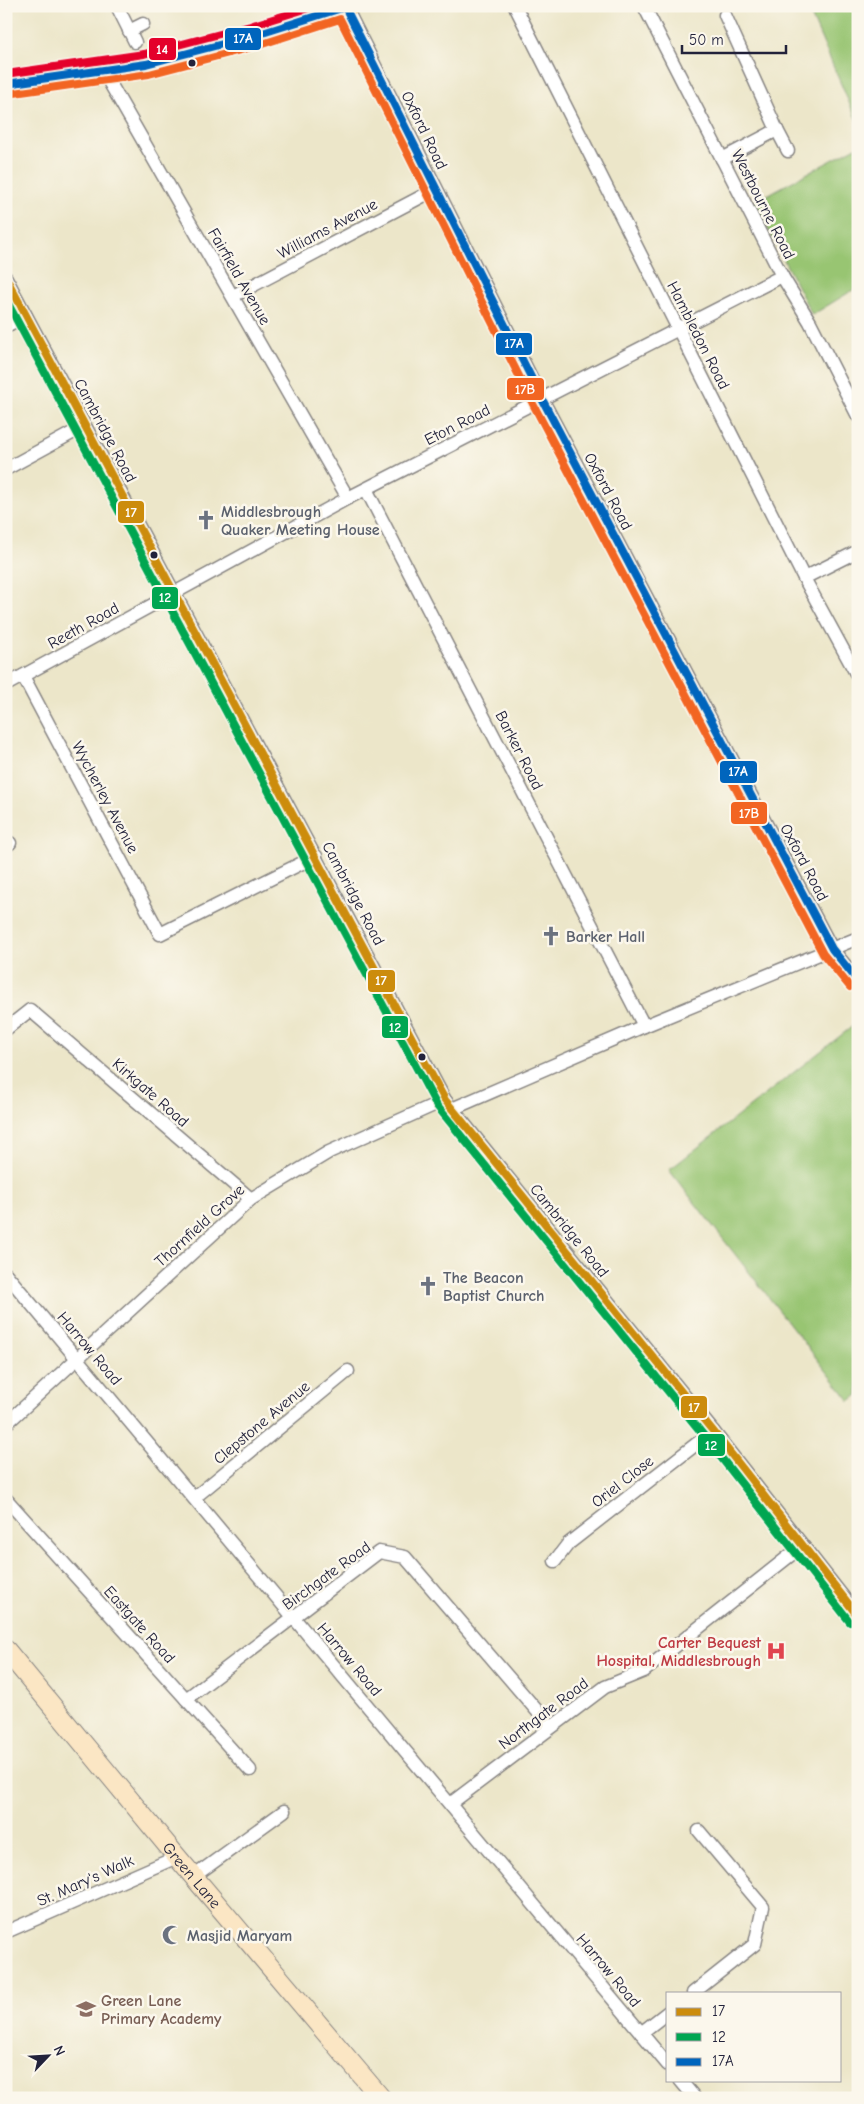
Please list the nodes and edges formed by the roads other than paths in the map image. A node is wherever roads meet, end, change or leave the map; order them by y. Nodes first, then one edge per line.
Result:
1 (117, 6) edge
2 (515, 6) edge
3 (644, 6) edge
4 (346, 7) edge
5 (725, 15) dead end
6 (143, 24) dead end
7 (103, 71) junction
8 (6, 84) edge
9 (777, 130) junction
10 (788, 152) dead end
11 (722, 159) junction
12 (436, 189) junction
13 (782, 276) junction
14 (6, 278) edge
15 (233, 296) junction
16 (26, 316) junction
17 (6, 326) edge
18 (678, 330) junction
19 (853, 396) edge
20 (542, 399) junction
21 (858, 416) edge
22 (85, 426) junction
23 (6, 469) edge
24 (366, 488) junction
25 (348, 498) junction
26 (858, 551) edge
27 (804, 578) junction
28 (175, 593) junction
29 (23, 676) junction
30 (858, 677) edge
31 (6, 685) edge
32 (316, 856) junction
33 (858, 938) edge
34 (832, 949) junction
35 (858, 981) edge
36 (644, 1026) junction
37 (6, 1029) edge
38 (449, 1104) junction
39 (251, 1199) junction
40 (6, 1274) edge
41 (77, 1357) junction
42 (348, 1371) dead end
43 (6, 1424) edge
44 (712, 1431) junction
45 (194, 1498) junction
46 (6, 1499) edge
47 (802, 1546) junction
48 (555, 1560) dead end
49 (858, 1616) edge
50 (294, 1618) junction
51 (6, 1650) edge
52 (186, 1699) junction
53 (551, 1727) junction
54 (250, 1770) dead end
55 (450, 1804) junction
56 (284, 1811) dead end
57 (699, 1831) dead end
58 (177, 1857) junction
59 (193, 1877) junction
60 (6, 1932) edge
61 (694, 1992) edge
62 (666, 2014) edge
63 (641, 2033) junction
64 (666, 2063) edge
65 (682, 2082) edge
66 (381, 2098) edge
67 (694, 2098) edge

1 - 6 street
2 - 18 street, Hambledon Road
3 - 11 street, Westbourne Road
4 - 7 main road
4 - 12 street, Oxford Road
5 - 9 street
7 - 8 main road
7 - 15 street, Fairfield Avenue
9 - 10 street
9 - 11 street
11 - 13 street, Westbourne Road
12 - 15 street, Williams Avenue
12 - 20 street, Oxford Road
13 - 18 street, Eton Road
13 - 19 street, Westbourne Road
14 - 16 street, Cambridge Road
15 - 25 street, Fairfield Avenue
16 - 17 street
16 - 22 street, Cambridge Road
18 - 20 street, Eton Road
18 - 27 street, Hambledon Road
19 - 21 street, Westbourne Road
20 - 24 street, Eton Road
20 - 34 street, Oxford Road
22 - 23 street
22 - 28 street, Cambridge Road
24 - 25 street, Eton Road
24 - 36 street, Barker Road
25 - 28 street, Eton Road
26 - 27 street
27 - 30 street, Hambledon Road
28 - 29 street, Reeth Road
28 - 32 street, Cambridge Road
29 - 31 street, Reeth Road
29 - 32 street, Wycherley Avenue
32 - 38 street, Cambridge Road
33 - 34 street, Thornfield Grove
34 - 35 street, Oxford Road
34 - 36 street, Thornfield Grove
36 - 38 street, Thornfield Grove
37 - 39 street, Kirkgate Road
38 - 39 street, Thornfield Grove
38 - 44 street, Cambridge Road
39 - 41 street, Thornfield Grove
40 - 41 street, Harrow Road
41 - 43 street, Thornfield Grove
41 - 45 street, Harrow Road
42 - 45 street, Clepstone Avenue
44 - 47 street, Cambridge Road
44 - 48 street, Oriel Close
45 - 50 street, Harrow Road
46 - 52 street, Eastgate Road
47 - 49 street, Cambridge Road
47 - 53 street, Northgate Road
50 - 52 street, Birchgate Road
50 - 53 street, Birchgate Road
50 - 55 street, Harrow Road
51 - 58 street, Green Lane
52 - 54 street, Eastgate Road
53 - 55 street, Northgate Road
55 - 63 street, Harrow Road
56 - 59 street
57 - 61 street
58 - 59 street, Green Lane
58 - 60 street, St. Mary's Walk
59 - 66 street, Green Lane
62 - 63 street
63 - 64 street, Harrow Road
65 - 67 street

